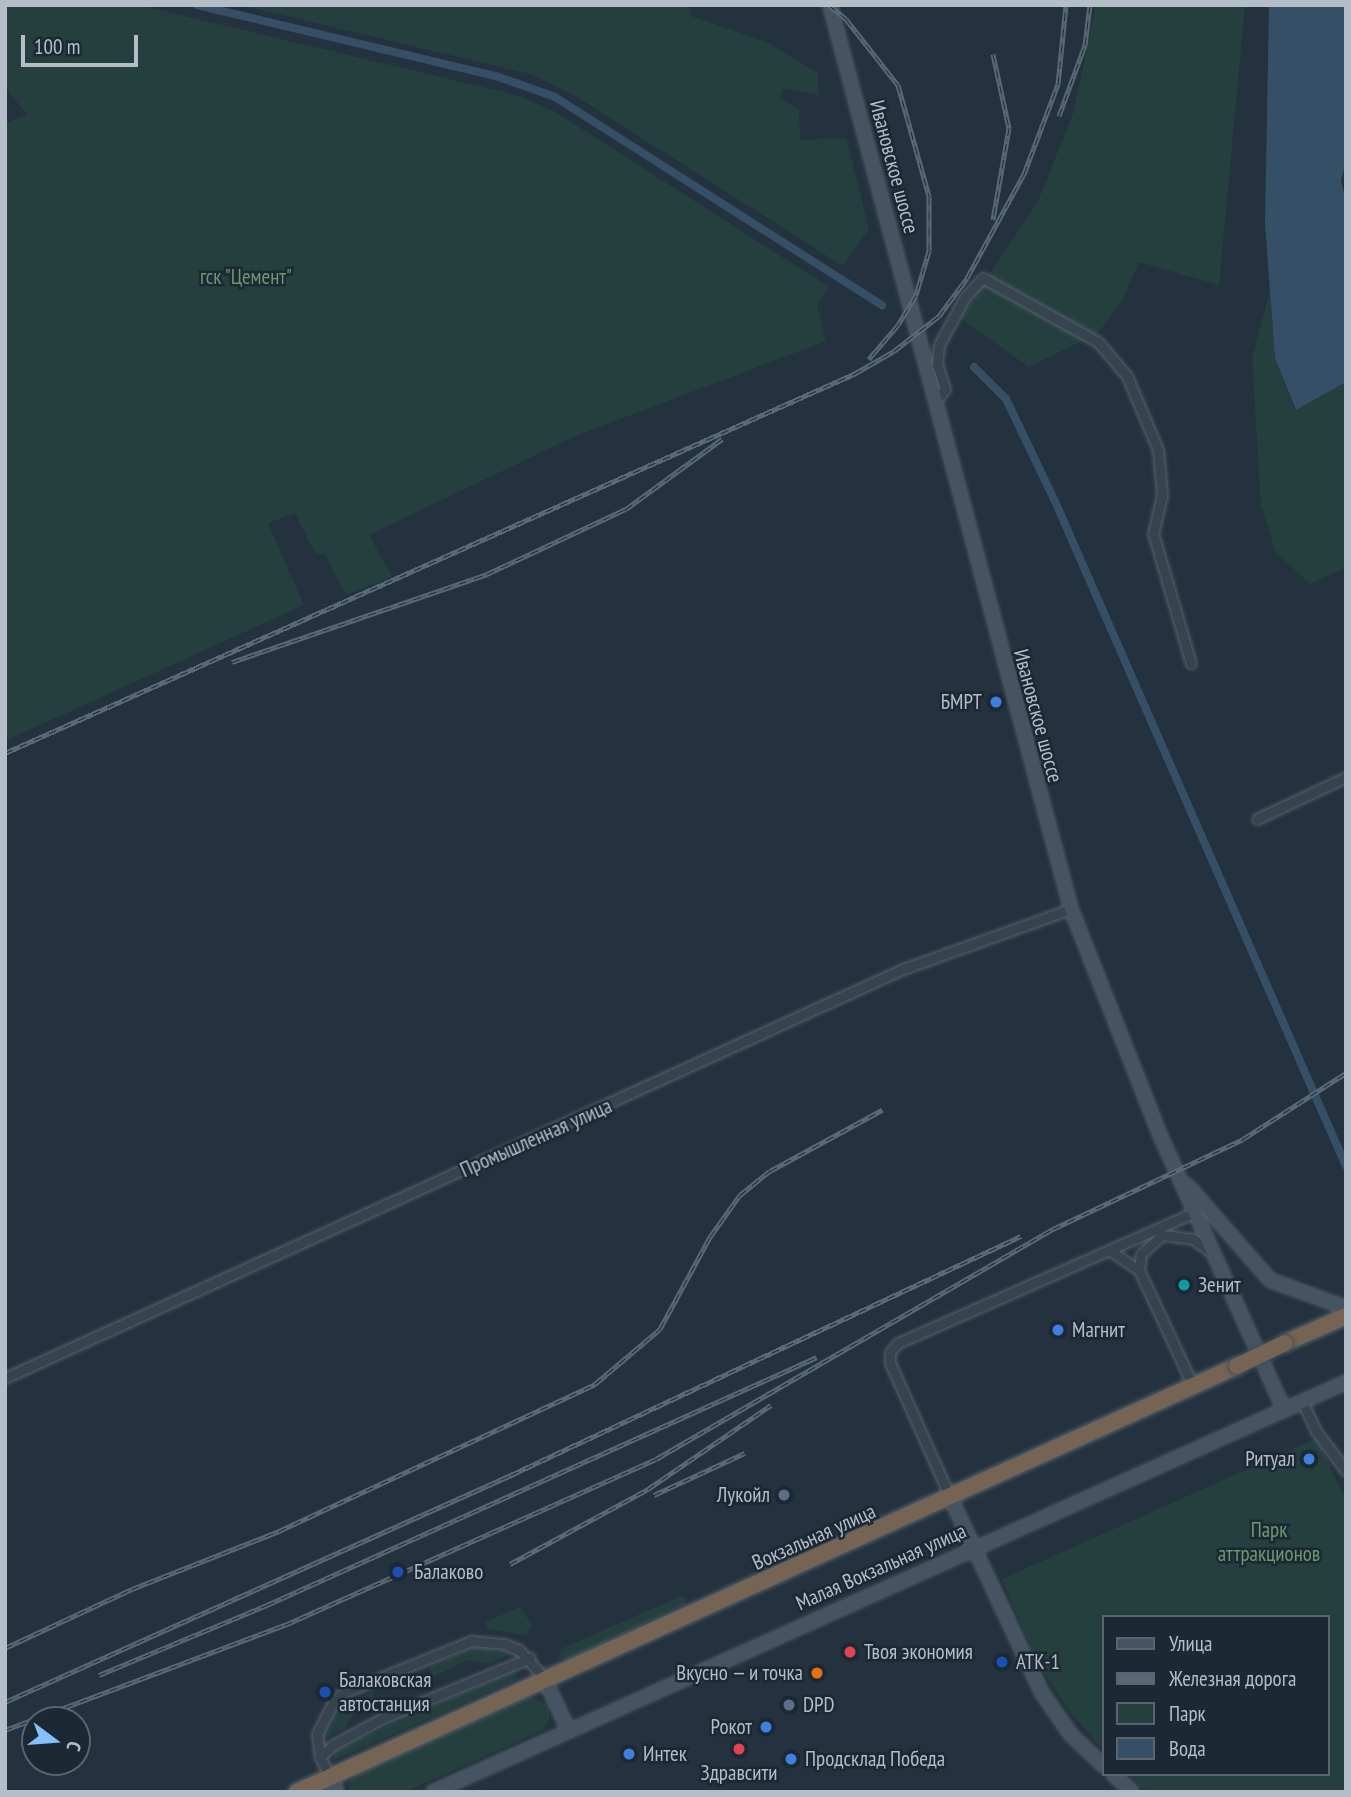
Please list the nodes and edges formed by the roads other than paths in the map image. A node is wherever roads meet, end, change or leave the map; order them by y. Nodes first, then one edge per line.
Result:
1 (830, 5) edge
2 (935, 401) junction
3 (1191, 664) dead end
4 (1346, 777) edge
5 (1257, 819) dead end
6 (1071, 909) junction
7 (1179, 1176) junction
8 (1195, 1212) junction
9 (1109, 1250) junction
10 (1214, 1255) junction
11 (1139, 1270) junction
12 (1346, 1308) edge
13 (1346, 1316) edge
14 (5, 1378) edge
15 (1346, 1382) edge
16 (1193, 1386) junction
17 (1302, 1401) junction
18 (1284, 1410) junction
19 (1346, 1471) edge
20 (950, 1499) junction
21 (972, 1547) junction
22 (530, 1658) junction
23 (544, 1678) junction
24 (568, 1730) junction
25 (320, 1757) junction
26 (1102, 1764) edge
27 (330, 1776) junction
28 (1115, 1776) edge
29 (455, 1787) edge
30 (297, 1792) edge
31 (337, 1792) edge
32 (433, 1792) edge
33 (1132, 1792) edge

1 - 2 street, Ивановское шоссе
2 - 3 street
2 - 6 street, Ивановское шоссе
4 - 5 street
6 - 7 street, Ивановское шоссе
6 - 14 street, Промышленная улица
7 - 8 street, Ивановское шоссе
7 - 12 street
8 - 9 street
8 - 10 street, Ивановское шоссе
9 - 11 street
9 - 20 street
10 - 11 street
10 - 18 street, Ивановское шоссе
11 - 16 street
13 - 16 highway, Вокзальная улица, bridge
15 - 17 street, Малая Вокзальная улица
16 - 20 highway, Вокзальная улица
17 - 18 street, Малая Вокзальная улица
17 - 19 street
18 - 21 street, Малая Вокзальная улица
20 - 21 street
20 - 23 highway, Вокзальная улица
21 - 24 street, Малая Вокзальная улица
21 - 26 street
22 - 23 street
22 - 25 street
22 - 25 street
23 - 24 street
23 - 27 highway, Вокзальная улица
24 - 29 street, Малая Вокзальная улица
25 - 27 street
27 - 30 highway, Вокзальная улица
27 - 31 street
28 - 33 street
29 - 32 street, Малая Вокзальная улица

